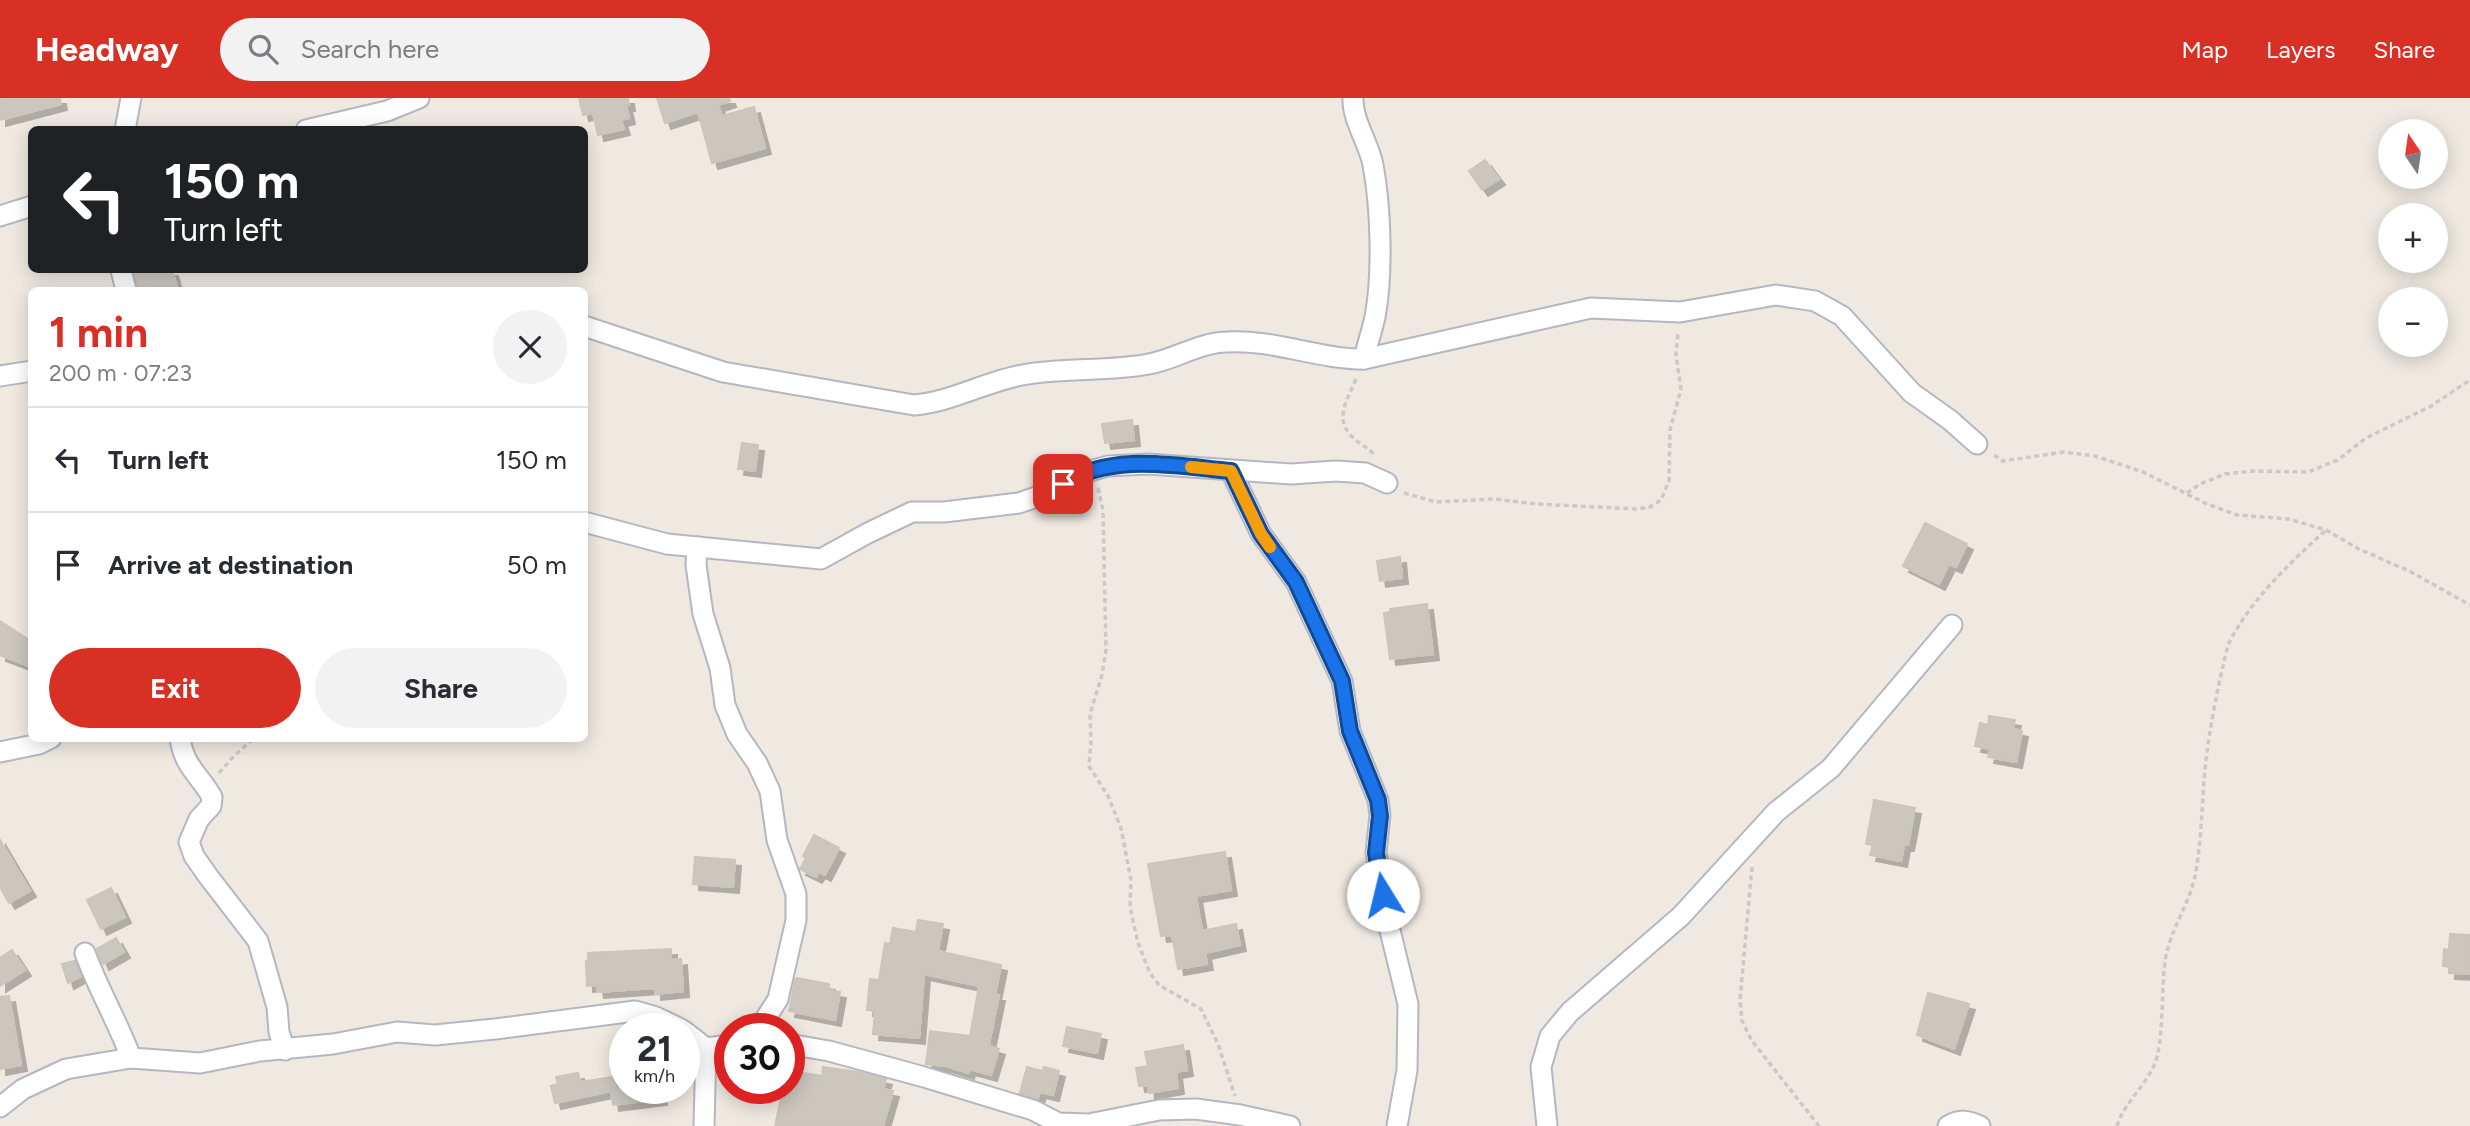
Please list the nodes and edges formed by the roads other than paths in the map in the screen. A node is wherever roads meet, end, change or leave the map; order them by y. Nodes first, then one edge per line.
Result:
1 (131, 98) edge
2 (419, 98) edge
3 (1353, 98) edge
4 (126, 126) edge
5 (323, 126) edge
6 (28, 207) edge
7 (0, 216) edge
8 (588, 327) edge
9 (1364, 359) junction
10 (28, 372) edge
11 (0, 376) edge
12 (1977, 444) road end
13 (1231, 471) junction
14 (1387, 483) road end
15 (588, 523) edge
16 (697, 547) junction
17 (1952, 625) dead end
18 (43, 742) edge
19 (181, 742) edge
20 (0, 752) edge
21 (85, 953) dead end
22 (620, 1013) edge
23 (642, 1013) edge
24 (770, 1013) edge
25 (609, 1015) edge
26 (700, 1043) edge
27 (714, 1047) edge
28 (805, 1047) edge
29 (706, 1048) junction
30 (285, 1050) junction
31 (131, 1058) junction
32 (0, 1107) edge
33 (704, 1126) edge
34 (1290, 1126) edge
35 (1397, 1126) edge
36 (1547, 1126) edge
37 (1948, 1126) edge
38 (1980, 1126) edge

1 - 4 street
2 - 5 street
3 - 9 street
6 - 7 street
8 - 9 street
9 - 12 street
10 - 11 street
13 - 14 street
13 - 16 street
13 - 35 street
15 - 16 street
16 - 24 street
17 - 36 street
18 - 20 street
19 - 30 street
21 - 31 street
22 - 23 street
25 - 30 street
26 - 29 street
27 - 29 street
28 - 34 street
29 - 33 street
30 - 31 street
31 - 32 street
37 - 38 street

